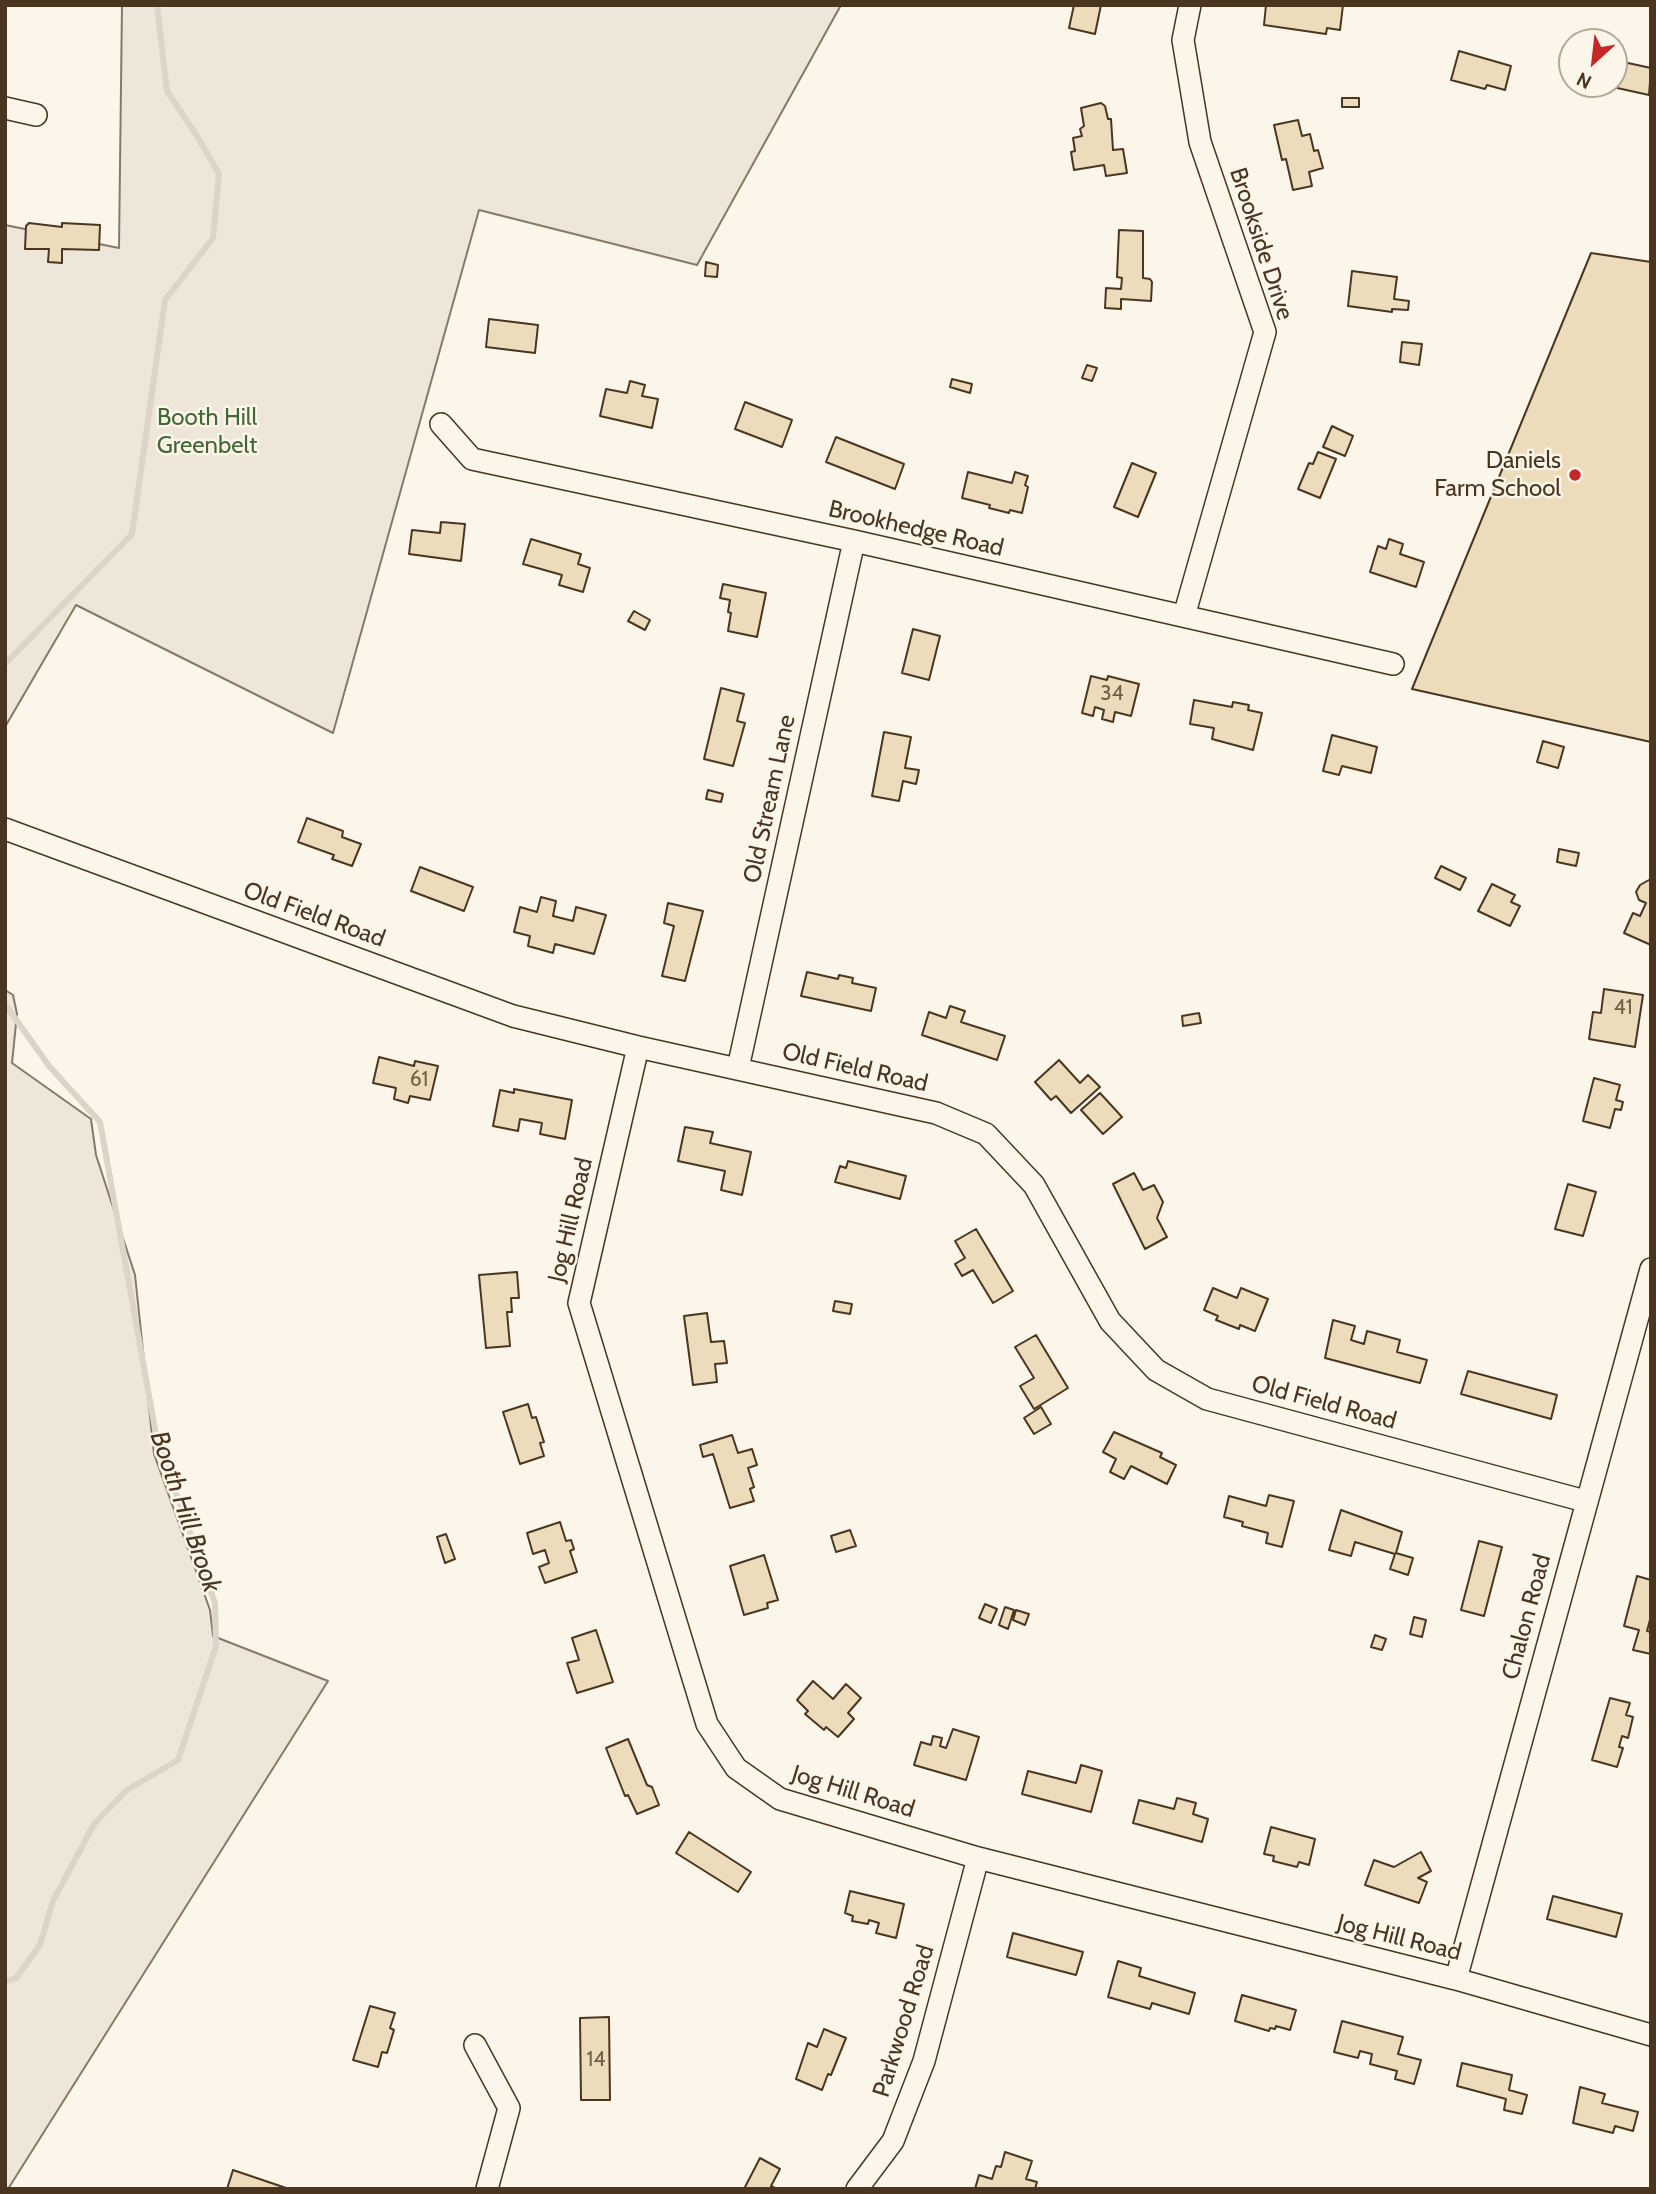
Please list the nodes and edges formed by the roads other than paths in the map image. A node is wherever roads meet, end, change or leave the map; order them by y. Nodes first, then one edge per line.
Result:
1 (1190, 5) edge
2 (5, 108) edge
3 (36, 115) dead end
4 (441, 424) dead end
5 (854, 541) junction
6 (1184, 616) junction
7 (1393, 664) dead end
8 (5, 829) edge
9 (638, 1047) junction
10 (738, 1068) junction
11 (1651, 1269) edge
12 (1585, 1501) junction
13 (978, 1858) junction
14 (1456, 1979) junction
15 (1651, 2035) edge
16 (475, 2045) dead end
17 (487, 2189) edge
18 (857, 2189) edge

1 - 6 street, Brookside Drive
2 - 3 street
4 - 5 street, Brookhedge Road
5 - 6 street, Brookhedge Road
5 - 10 street, Old Stream Lane
6 - 7 street, Brookhedge Road
8 - 9 street, Old Field Road
9 - 10 street, Old Field Road
9 - 13 street, Jog Hill Road
10 - 12 street, Old Field Road
11 - 12 street, Chalon Road
12 - 14 street, Chalon Road
13 - 14 street, Jog Hill Road
13 - 18 street, Parkwood Road
14 - 15 street, Jog Hill Road
16 - 17 street

